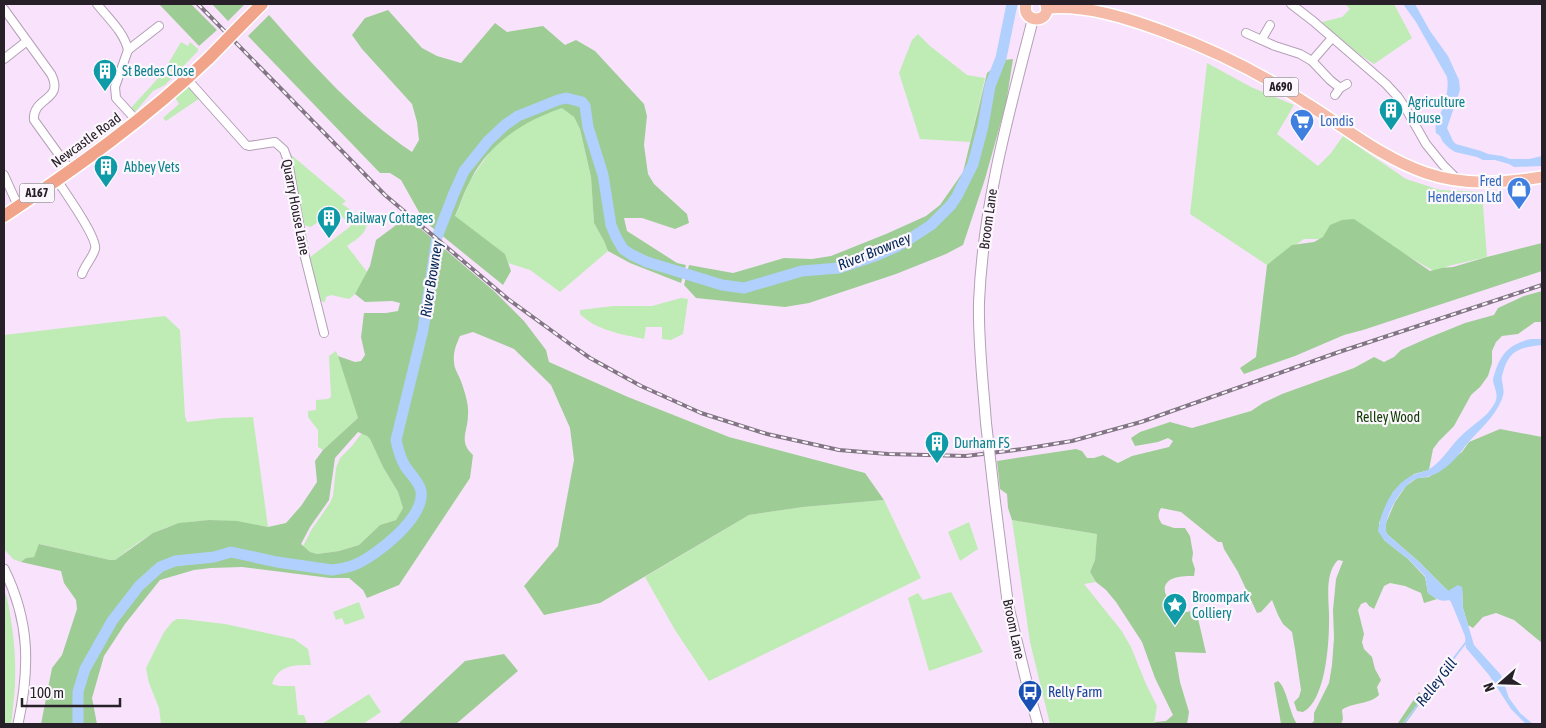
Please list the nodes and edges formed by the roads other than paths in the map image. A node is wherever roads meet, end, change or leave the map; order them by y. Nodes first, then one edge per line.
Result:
1 (97, 4) edge
2 (262, 4) edge
3 (1026, 4) edge
4 (1291, 4) edge
5 (1047, 6) edge
6 (1094, 7) edge
7 (4, 8) edge
8 (1033, 19) junction
9 (1270, 25) dead end
10 (160, 26) dead end
11 (1246, 33) dead end
12 (1332, 38) junction
13 (1262, 40) junction
14 (27, 41) junction
15 (128, 50) junction
16 (4, 59) edge
17 (1312, 61) junction
18 (187, 79) junction
19 (1335, 96) dead end
20 (137, 121) junction
21 (70, 170) junction
22 (4, 175) edge
23 (1542, 177) edge
24 (56, 180) junction
25 (1458, 180) junction
26 (18, 206) junction
27 (4, 216) edge
28 (82, 274) dead end
29 (324, 333) dead end
30 (4, 569) edge
31 (18, 724) edge
32 (1038, 724) edge

1 - 15 street
2 - 18 highway, A167, bridge
3 - 8 main road
4 - 12 street
5 - 6 main road, A690
5 - 8 main road, A690
6 - 25 main road, A690
7 - 14 street
8 - 32 main road, Broom Lane, bridge
9 - 13 street
10 - 15 street
11 - 13 street
12 - 17 street
12 - 25 street
13 - 17 street
14 - 16 street
14 - 21 street
15 - 20 street
17 - 19 street
18 - 20 highway, A167
18 - 29 street, Quarry House Lane
20 - 21 highway, Newcastle Road / A167
21 - 24 highway, Newcastle Road / A167
22 - 26 street
23 - 25 main road, A690
24 - 26 highway, Newcastle Road / A167
24 - 28 street
26 - 27 highway, Newcastle Road / A167
30 - 31 street

